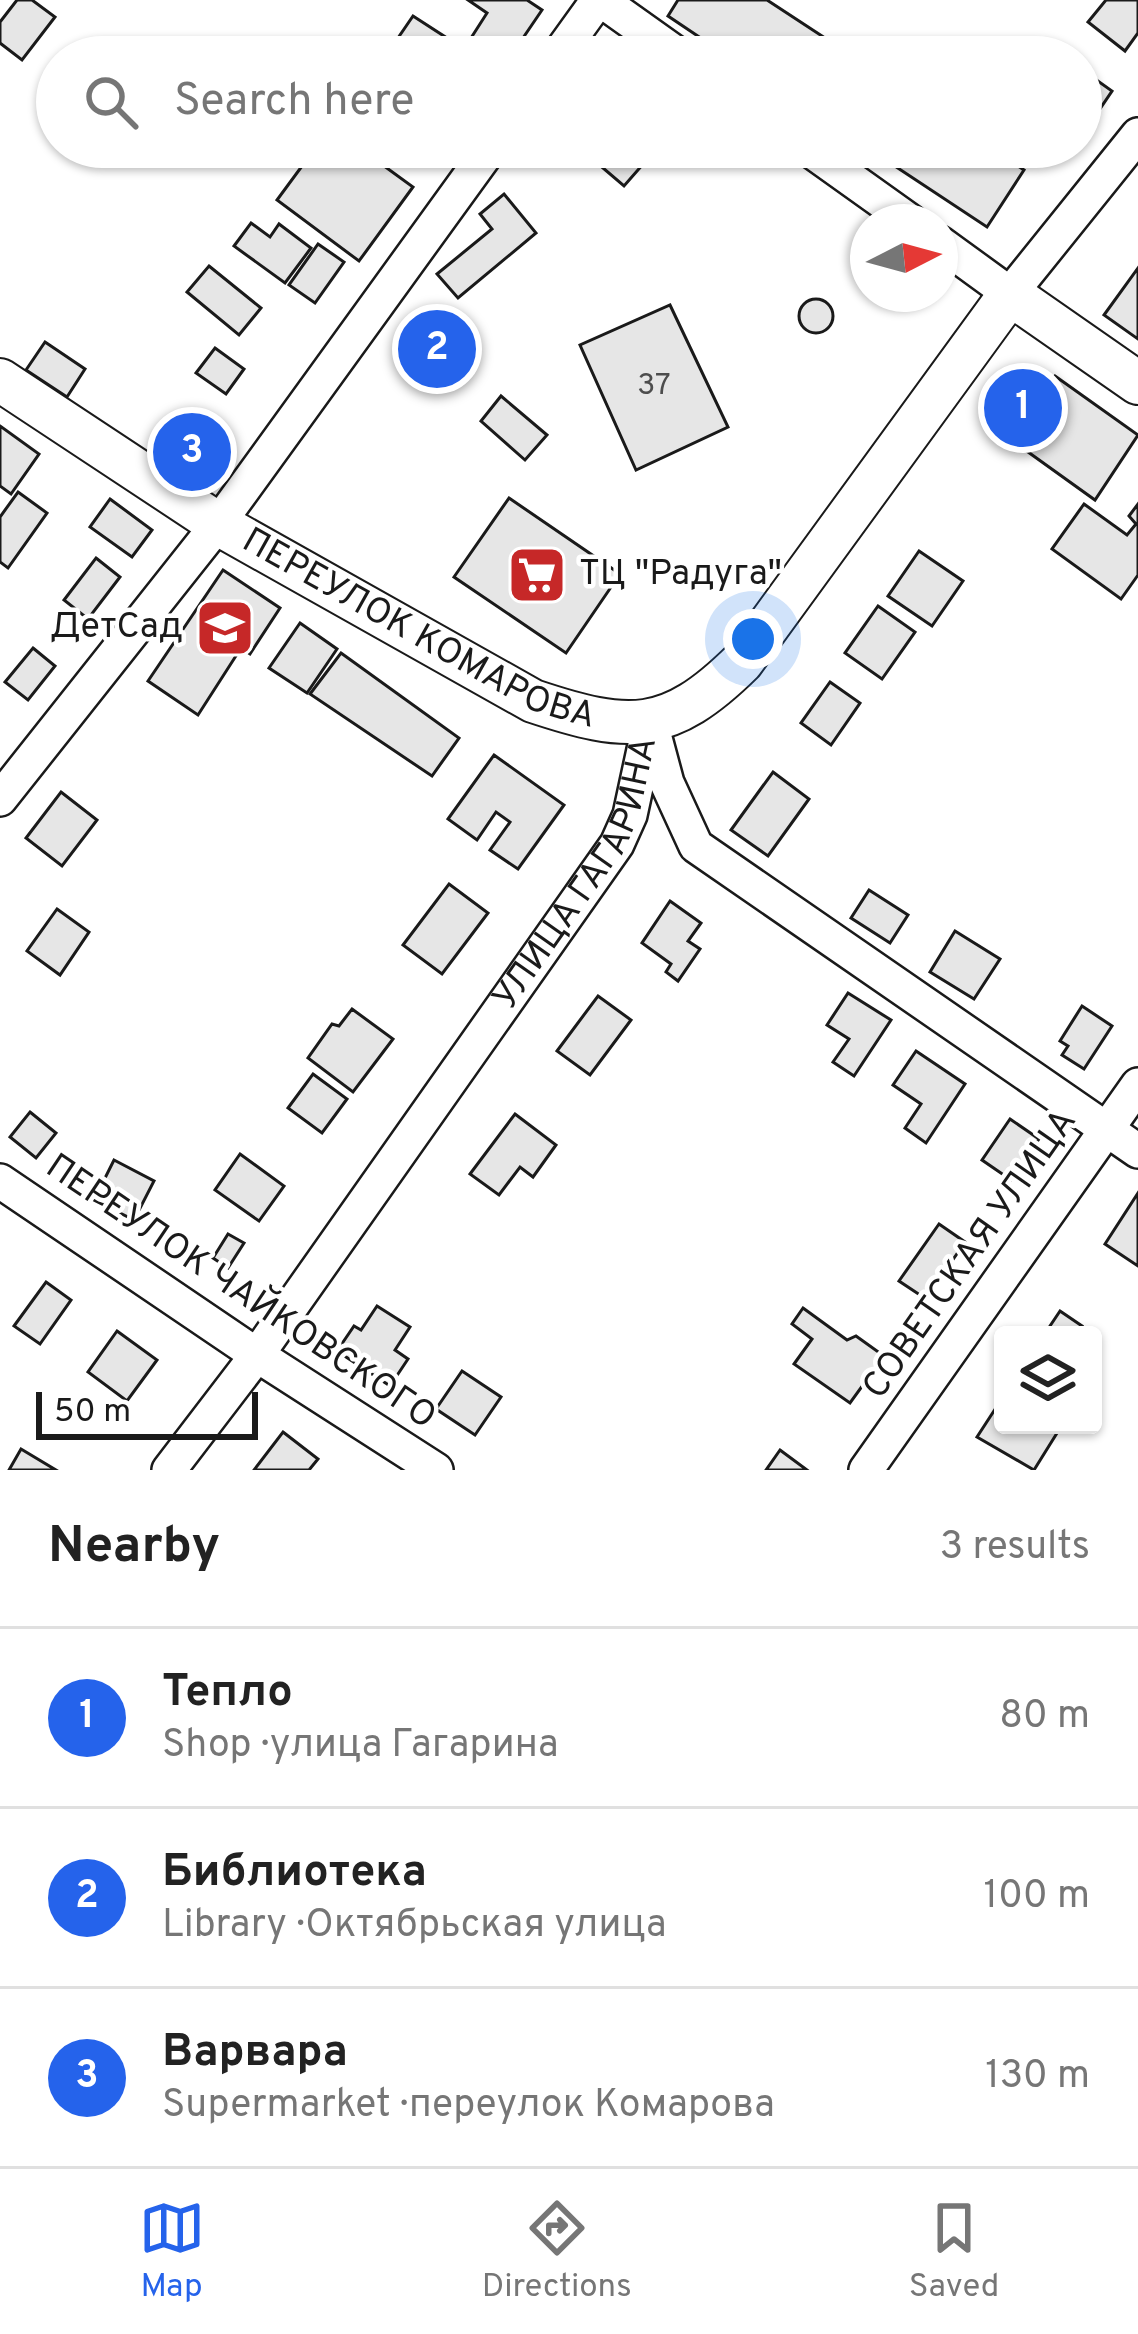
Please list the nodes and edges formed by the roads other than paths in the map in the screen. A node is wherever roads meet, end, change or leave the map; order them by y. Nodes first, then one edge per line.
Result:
1 (600, 0) edge
2 (573, 36) edge
3 (651, 36) edge
4 (1138, 135) edge
5 (476, 168) edge
6 (835, 168) edge
7 (886, 204) edge
8 (958, 256) edge
9 (1010, 294) junction
10 (0, 380) edge
11 (1138, 383) edge
12 (218, 524) junction
13 (650, 722) junction
14 (0, 799) edge
15 (1138, 1085) edge
16 (1107, 1130) junction
17 (1138, 1151) edge
18 (0, 1181) edge
19 (257, 1355) junction
20 (170, 1470) edge
21 (436, 1470) edge
22 (866, 1470) edge

1 - 2 street
1 - 3 street
4 - 9 street, УЛИЦА ГАГАРИНА
5 - 12 street
6 - 7 street
8 - 9 street
9 - 11 main road
9 - 13 main road, УЛИЦА ГАГАРИНА
10 - 12 main road, ПЕРЕУЛОК КОМАРОВА
12 - 13 main road, ПЕРЕУЛОК КОМАРОВА
12 - 14 street
13 - 16 street, ПЕРЕУЛОК КОМАРОВА
13 - 19 street, УЛИЦА ГАГАРИНА
15 - 16 street, СОВЕТСКАЯ УЛИЦА
16 - 17 street, ПЕРЕУЛОК КОМАРОВА
16 - 22 street, СОВЕТСКАЯ УЛИЦА
18 - 19 street, ПЕРЕУЛОК ЧАЙКОВСКОГО
19 - 20 street, УЛИЦА ГАГАРИНА
19 - 21 street, ПЕРЕУЛОК ЧАЙКОВСКОГО

